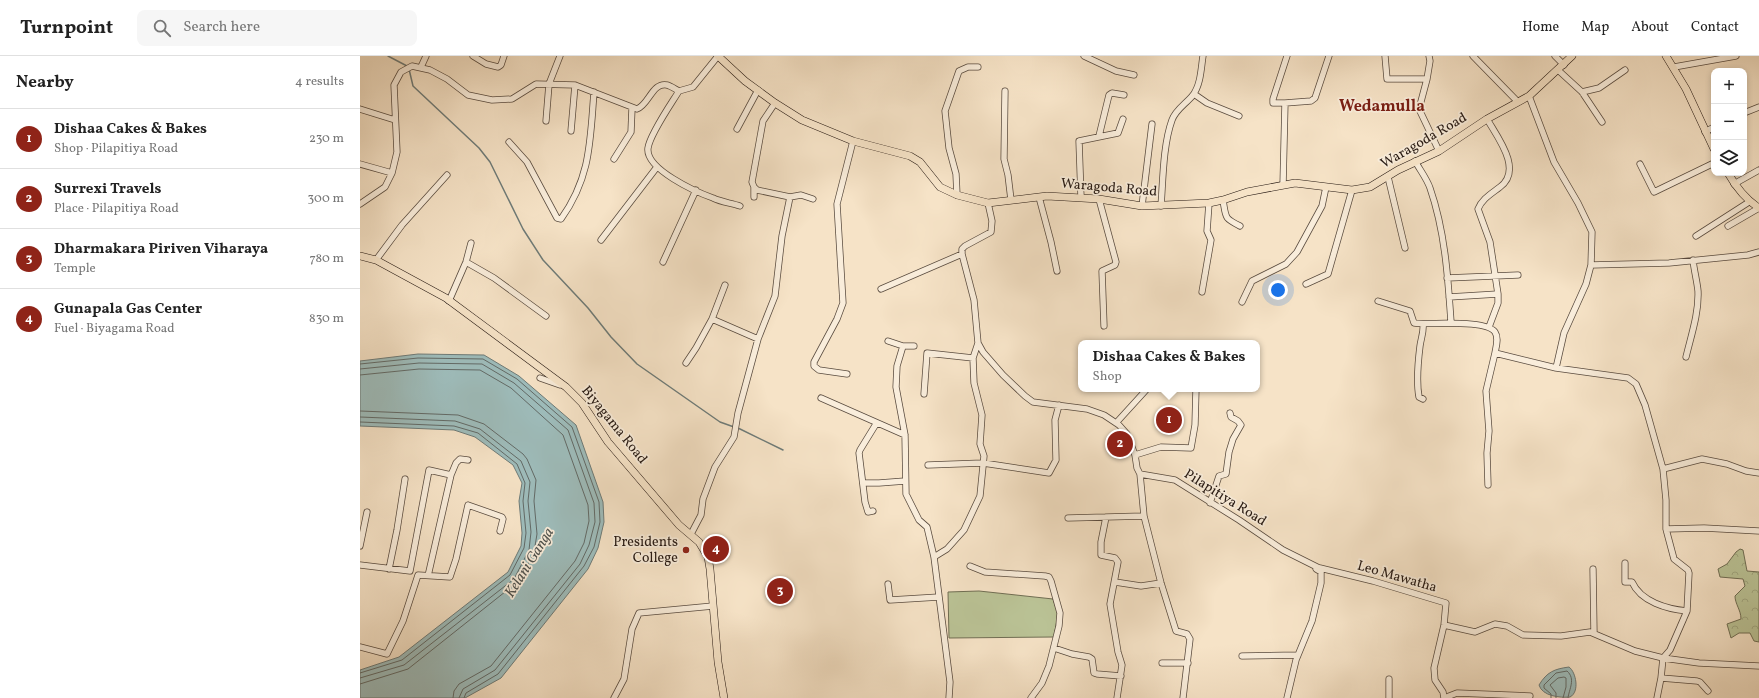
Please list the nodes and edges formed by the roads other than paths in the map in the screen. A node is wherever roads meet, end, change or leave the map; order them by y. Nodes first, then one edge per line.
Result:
1 (426, 56) edge
2 (473, 56) edge
3 (504, 56) edge
4 (560, 56) edge
5 (718, 56) edge
6 (1084, 56) edge
7 (1203, 56) edge
8 (1287, 56) edge
9 (1329, 56) edge
10 (1385, 56) edge
11 (1429, 56) edge
12 (1474, 56) edge
13 (1555, 56) edge
14 (1572, 56) edge
15 (1666, 56) edge
16 (1736, 56) edge
17 (1564, 65) junction
18 (1674, 66) junction
19 (420, 67) junction
20 (978, 67) dead end
21 (1558, 70) junction
22 (1625, 70) dead end
23 (1134, 75) dead end
24 (1427, 79) junction
25 (549, 84) junction
26 (575, 85) junction
27 (758, 90) junction
28 (679, 91) junction
29 (1005, 91) dead end
30 (594, 92) junction
31 (1582, 92) junction
32 (1194, 94) junction
33 (1124, 95) dead end
34 (1528, 96) junction
35 (1518, 102) junction
36 (774, 103) junction
37 (1285, 103) junction
38 (1759, 107) edge
39 (632, 108) junction
40 (360, 109) edge
41 (1747, 112) edge
42 (1239, 116) dead end
43 (1122, 119) dead end
44 (1487, 119) junction
45 (395, 120) junction
46 (546, 121) dead end
47 (1602, 122) dead end
48 (1152, 124) dead end
49 (737, 129) dead end
50 (1711, 129) edge
51 (571, 131) dead end
52 (1705, 132) junction
53 (1099, 136) junction
54 (853, 140) junction
55 (509, 142) dead end
56 (1711, 144) edge
57 (1439, 150) junction
58 (614, 159) dead end
59 (1415, 161) junction
60 (360, 164) edge
61 (1640, 164) dead end
62 (1711, 164) edge
63 (657, 167) junction
64 (1759, 170) edge
65 (392, 173) junction
66 (447, 176) dead end
67 (1730, 176) edge
68 (1388, 177) junction
69 (1734, 184) junction
70 (1283, 185) junction
71 (754, 187) junction
72 (1326, 187) junction
73 (696, 190) junction
74 (1352, 190) junction
75 (957, 195) junction
76 (754, 197) dead end
77 (790, 197) junction
78 (1039, 197) junction
79 (1081, 198) junction
80 (714, 199) junction
81 (813, 199) dead end
82 (1099, 199) junction
83 (1010, 200) junction
84 (1223, 200) junction
85 (1749, 202) junction
86 (988, 203) junction
87 (1209, 203) junction
88 (360, 204) edge
89 (713, 205) dead end
90 (740, 206) dead end
91 (1142, 206) junction
92 (1161, 206) junction
93 (1759, 208) edge
94 (1240, 226) dead end
95 (1728, 226) dead end
96 (1696, 236) dead end
97 (601, 240) dead end
98 (471, 243) dead end
99 (1405, 248) dead end
100 (1759, 252) edge
101 (962, 254) junction
102 (360, 256) edge
103 (376, 260) junction
104 (1692, 260) junction
105 (466, 262) junction
106 (663, 262) dead end
107 (1591, 265) junction
108 (1057, 271) dead end
109 (1518, 275) dead end
110 (1495, 276) junction
111 (1447, 278) junction
112 (1306, 284) dead end
113 (725, 285) dead end
114 (881, 289) dead end
115 (1202, 292) dead end
116 (1498, 294) junction
117 (1449, 297) junction
118 (449, 301) junction
119 (1378, 301) dead end
120 (1242, 302) dead end
121 (546, 316) dead end
122 (712, 319) junction
123 (1451, 322) junction
124 (1423, 324) junction
125 (1104, 326) dead end
126 (1489, 327) junction
127 (758, 339) junction
128 (888, 341) dead end
129 (978, 343) junction
130 (903, 346) junction
131 (914, 346) dead end
132 (1495, 353) junction
133 (1686, 357) dead end
134 (973, 358) junction
135 (686, 363) dead end
136 (1556, 368) junction
137 (847, 374) dead end
138 (540, 378) dead end
139 (566, 387) junction
140 (1144, 392) edge
141 (1196, 392) edge
142 (924, 394) dead end
143 (821, 398) dead end
144 (1423, 399) dead end
145 (1059, 405) junction
146 (1230, 413) dead end
147 (1116, 423) junction
148 (876, 424) junction
149 (905, 435) junction
150 (1134, 455) junction
151 (468, 460) dead end
152 (983, 463) junction
153 (928, 465) dead end
154 (1663, 469) junction
155 (1759, 473) edge
156 (1140, 474) junction
157 (451, 475) junction
158 (405, 479) dead end
159 (905, 481) junction
160 (863, 483) junction
161 (1488, 485) dead end
162 (1210, 503) junction
163 (873, 511) dead end
164 (368, 512) dead end
165 (1144, 516) junction
166 (1106, 517) junction
167 (1068, 518) dead end
168 (1666, 529) junction
169 (500, 531) dead end
170 (1759, 531) edge
171 (691, 534) junction
172 (360, 546) edge
173 (934, 557) junction
174 (1625, 563) dead end
175 (360, 565) edge
176 (970, 566) dead end
177 (390, 569) junction
178 (1316, 569) junction
179 (1594, 569) dead end
180 (428, 576) junction
181 (1115, 582) junction
182 (1161, 583) junction
183 (888, 584) dead end
184 (939, 597) junction
185 (713, 606) junction
186 (1687, 612) junction
187 (1444, 625) junction
188 (1594, 633) junction
189 (360, 647) edge
190 (1054, 648) junction
191 (1298, 655) junction
192 (1242, 656) dead end
193 (1663, 658) junction
194 (1162, 663) dead end
195 (1188, 663) junction
196 (1759, 666) edge
197 (1121, 676) junction
198 (1661, 678) junction
199 (1389, 679) dead end
200 (1708, 691) dead end
201 (1456, 696) edge
202 (1530, 696) dead end
203 (614, 698) edge
204 (724, 698) edge
205 (949, 698) edge
206 (1031, 698) edge
207 (1118, 698) edge
208 (1183, 698) edge
209 (1287, 698) edge
210 (1389, 698) edge
211 (1444, 698) edge
212 (1657, 698) edge

1 - 19 street
2 - 3 street
4 - 25 street
5 - 27 main road, Waragoda Road
5 - 28 street
6 - 23 street
7 - 32 street
8 - 37 street
9 - 37 street
10 - 24 street
11 - 24 street
12 - 35 street
13 - 17 street
14 - 17 main road, Waragoda Road
15 - 18 main road
16 - 18 street
17 - 21 main road, Waragoda Road
18 - 52 main road
19 - 25 street
19 - 45 street
20 - 75 street
21 - 31 street
21 - 34 main road, Waragoda Road
22 - 31 street
24 - 57 street
25 - 26 street
25 - 46 street
26 - 30 street
26 - 51 street
27 - 36 main road, Waragoda Road
27 - 49 street
28 - 39 street
28 - 63 street
29 - 83 street
30 - 39 street
30 - 55 street
31 - 47 street
32 - 42 street
32 - 92 street
33 - 53 street
34 - 35 main road, Waragoda Road
34 - 107 street
35 - 44 main road, Waragoda Road
36 - 54 main road, Waragoda Road
36 - 71 street
37 - 70 street
38 - 41 street
39 - 58 street
40 - 45 street
43 - 53 street
44 - 57 main road, Waragoda Road
44 - 110 street
45 - 65 street
48 - 91 street
50 - 52 street
52 - 56 main road
53 - 79 street
54 - 75 main road, Waragoda Road
54 - 137 street
57 - 59 main road, Waragoda Road
59 - 68 main road, Waragoda Road
59 - 111 street
60 - 65 street
61 - 62 street
63 - 73 street
63 - 97 street
64 - 69 street
65 - 88 street
66 - 103 street
67 - 69 main road
68 - 74 main road, Waragoda Road
68 - 99 street
69 - 85 main road
70 - 72 main road, Waragoda Road
70 - 84 main road, Waragoda Road
71 - 76 street
71 - 77 street
72 - 74 main road, Waragoda Road
72 - 120 street
73 - 80 street
73 - 106 street
74 - 112 street
75 - 86 main road, Waragoda Road
77 - 81 street
77 - 127 street
78 - 79 main road, Waragoda Road
78 - 83 main road, Waragoda Road
78 - 108 street
79 - 82 main road, Waragoda Road
80 - 89 street
80 - 90 street
82 - 91 main road, Waragoda Road
82 - 125 street
83 - 86 main road, Waragoda Road
84 - 87 main road, Waragoda Road
84 - 94 street
85 - 93 main road
85 - 96 street
86 - 101 street
87 - 92 main road, Waragoda Road
87 - 115 street
91 - 92 main road, Waragoda Road
93 - 95 street
98 - 105 street
100 - 104 street
101 - 114 street
101 - 129 street
102 - 103 main road, Biyagama Road
103 - 118 main road, Biyagama Road
104 - 107 street
104 - 133 street
105 - 118 street
105 - 121 street
107 - 136 street
109 - 110 street
110 - 111 street
110 - 116 street
111 - 117 street
113 - 122 street
116 - 117 street
116 - 126 street
117 - 123 street
118 - 139 main road, Biyagama Road
119 - 124 street
122 - 127 street
122 - 135 street
123 - 124 street
123 - 126 street
124 - 144 street
126 - 132 street
127 - 171 street
128 - 130 street
129 - 134 street
129 - 145 street
130 - 131 street
130 - 149 street
132 - 136 street
132 - 161 street
134 - 142 street
134 - 152 street
136 - 154 street
138 - 139 street
139 - 171 main road, Biyagama Road
140 - 147 street
141 - 150 street
143 - 148 street
145 - 147 street
145 - 152 street
146 - 162 street
147 - 150 street
148 - 149 street
148 - 160 street
149 - 159 street
150 - 156 street
151 - 157 street
152 - 153 street
152 - 173 street
154 - 155 street
154 - 168 street
156 - 162 street, Pilapitiya Road
156 - 165 street
157 - 177 street
157 - 180 street
158 - 177 street
159 - 160 street
159 - 173 street
160 - 163 street
162 - 178 street, Pilapitiya Road
164 - 172 street
165 - 166 street
165 - 182 street
166 - 167 street
166 - 181 street
168 - 170 street
168 - 186 street
169 - 180 street
171 - 185 main road, Biyagama Road
173 - 184 street
174 - 186 street
175 - 177 street
176 - 190 street
178 - 187 street, Leo Mawatha
178 - 191 street
179 - 188 street
180 - 189 street
181 - 182 street
181 - 197 street
182 - 195 street
183 - 184 street
184 - 205 street
185 - 203 street
185 - 204 main road, Biyagama Road
186 - 193 street
187 - 188 street
187 - 211 street, Leo Mawatha
188 - 193 street
190 - 197 street
190 - 206 street
191 - 192 street
191 - 209 street
193 - 196 street
193 - 198 street
194 - 195 street
195 - 208 street
197 - 207 street
198 - 200 street
198 - 212 street
199 - 210 street
201 - 202 street
201 - 211 street

